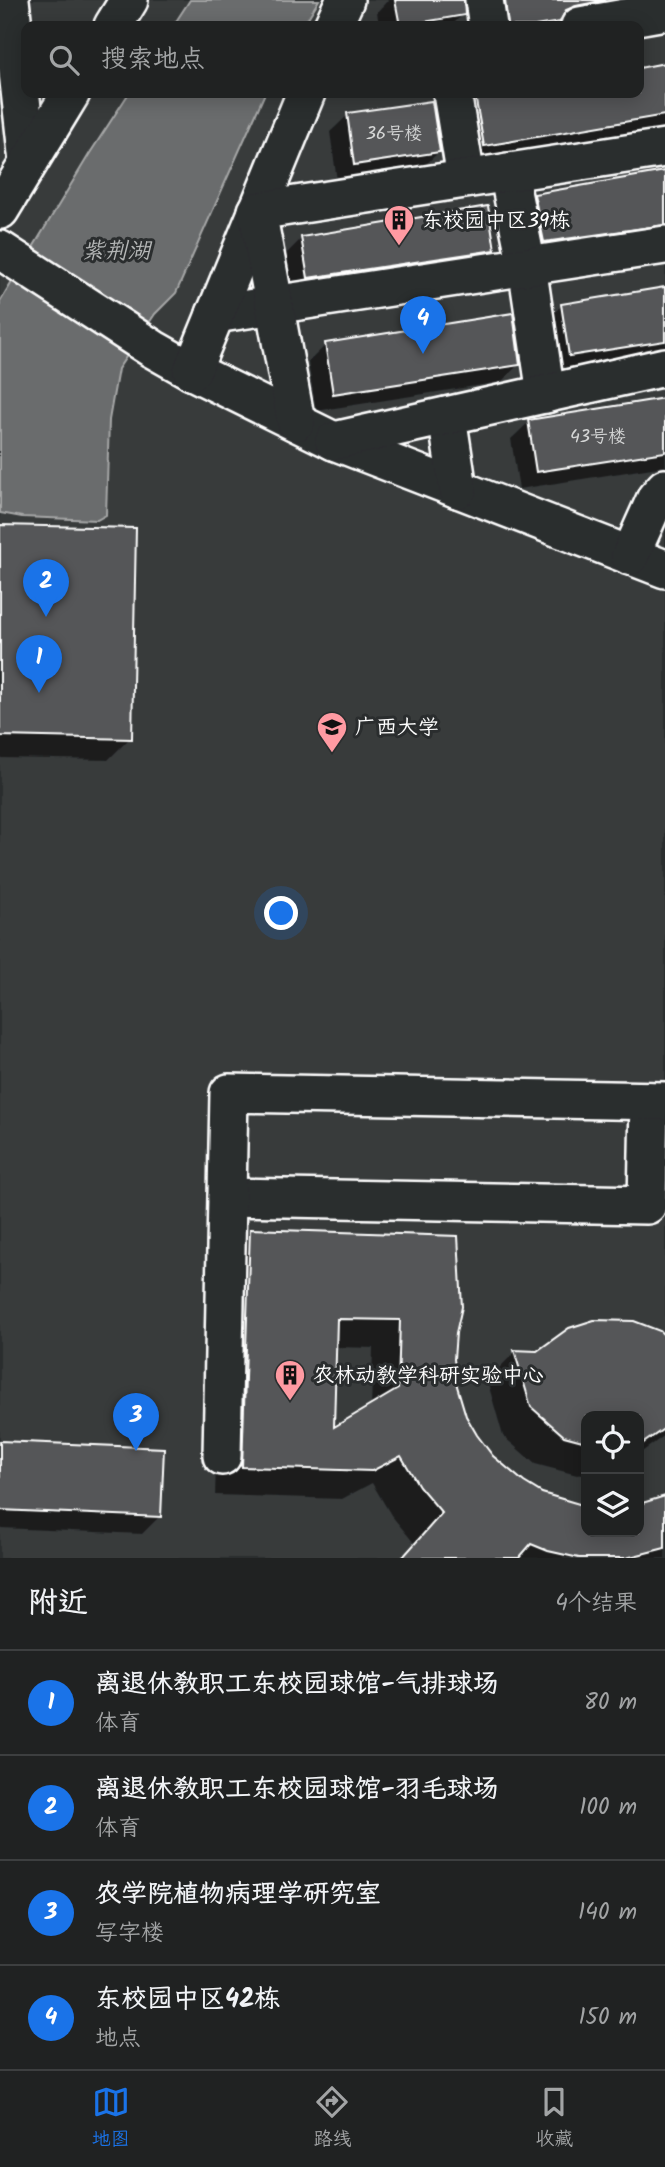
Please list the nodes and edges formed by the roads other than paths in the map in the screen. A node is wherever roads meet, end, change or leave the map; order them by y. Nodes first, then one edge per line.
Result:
1 (129, 0) edge
2 (345, 0) edge
3 (484, 0) edge
4 (7, 3) edge
5 (665, 11) edge
6 (116, 21) edge
7 (335, 21) edge
8 (487, 21) edge
9 (608, 21) edge
10 (69, 98) edge
11 (304, 98) edge
12 (453, 98) edge
13 (665, 148) edge
14 (29, 162) junction
15 (508, 172) junction
16 (466, 178) junction
17 (0, 210) edge
18 (257, 211) junction
19 (665, 246) edge
20 (4, 253) edge
21 (527, 266) junction
22 (275, 304) junction
23 (215, 314) junction
24 (665, 367) edge
25 (192, 371) junction
26 (546, 394) junction
27 (447, 416) junction
28 (296, 422) junction
29 (334, 440) junction
30 (665, 488) edge
31 (458, 489) junction
32 (629, 556) junction
33 (665, 569) edge
34 (657, 1101) edge
35 (227, 1197) junction
36 (656, 1205) edge
37 (222, 1456) dead end

1 - 6 street
2 - 7 street
3 - 8 street
4 - 14 street
5 - 9 street
10 - 14 street
11 - 18 street
12 - 16 street
13 - 15 street
14 - 17 street
15 - 16 street
15 - 21 street
16 - 18 street
18 - 22 street
18 - 23 street
19 - 21 street
20 - 25 street
21 - 22 street
21 - 26 street
22 - 23 street
22 - 28 street
23 - 25 street
24 - 26 street
25 - 28 street
26 - 27 street
27 - 29 street
27 - 31 street
28 - 29 street
29 - 31 street
30 - 32 street
31 - 32 street
32 - 33 street
34 - 35 street
34 - 36 street
35 - 36 street
35 - 37 street

